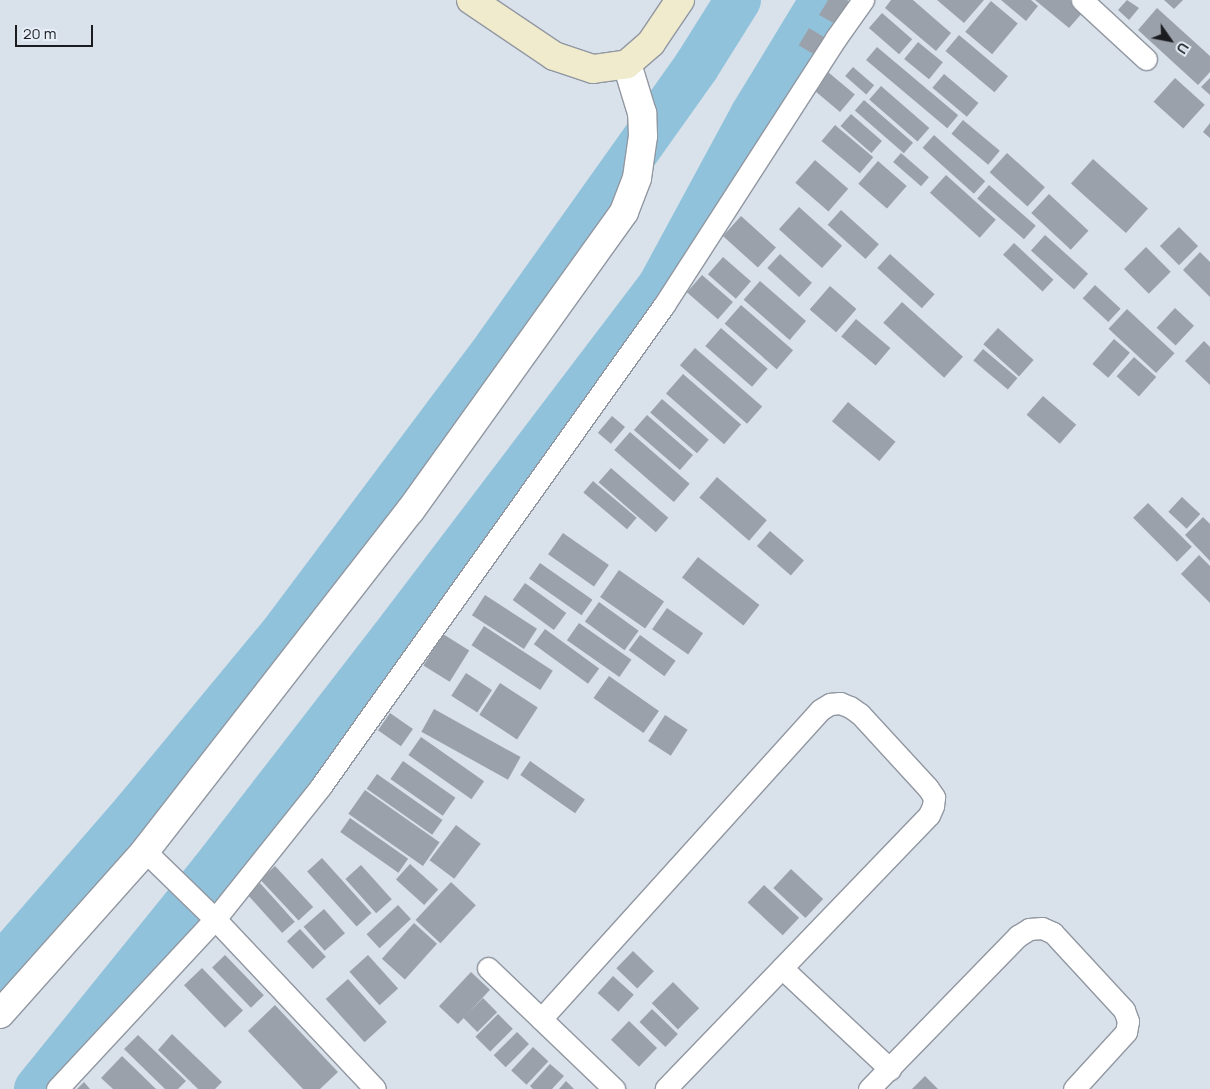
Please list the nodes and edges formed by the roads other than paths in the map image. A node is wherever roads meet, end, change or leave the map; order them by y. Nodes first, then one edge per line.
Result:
1 (471, 0) edge
2 (680, 0) edge
3 (863, 0) edge
4 (1082, 0) edge
5 (1146, 59) dead end
6 (627, 64) junction
7 (145, 851) junction
8 (210, 914) junction
9 (488, 968) dead end
10 (782, 968) junction
11 (0, 1014) edge
12 (541, 1019) junction
13 (890, 1069) junction
14 (57, 1089) edge
15 (375, 1089) edge
16 (614, 1089) edge
17 (665, 1089) edge
18 (869, 1089) edge
19 (1074, 1089) edge

1 - 6 main road
2 - 6 main road
3 - 8 street
4 - 5 street
6 - 7 street
7 - 8 street
7 - 11 street
8 - 14 street
8 - 15 street
9 - 12 street
10 - 12 street
10 - 13 street
10 - 17 street
12 - 16 street
13 - 18 street
13 - 19 street

